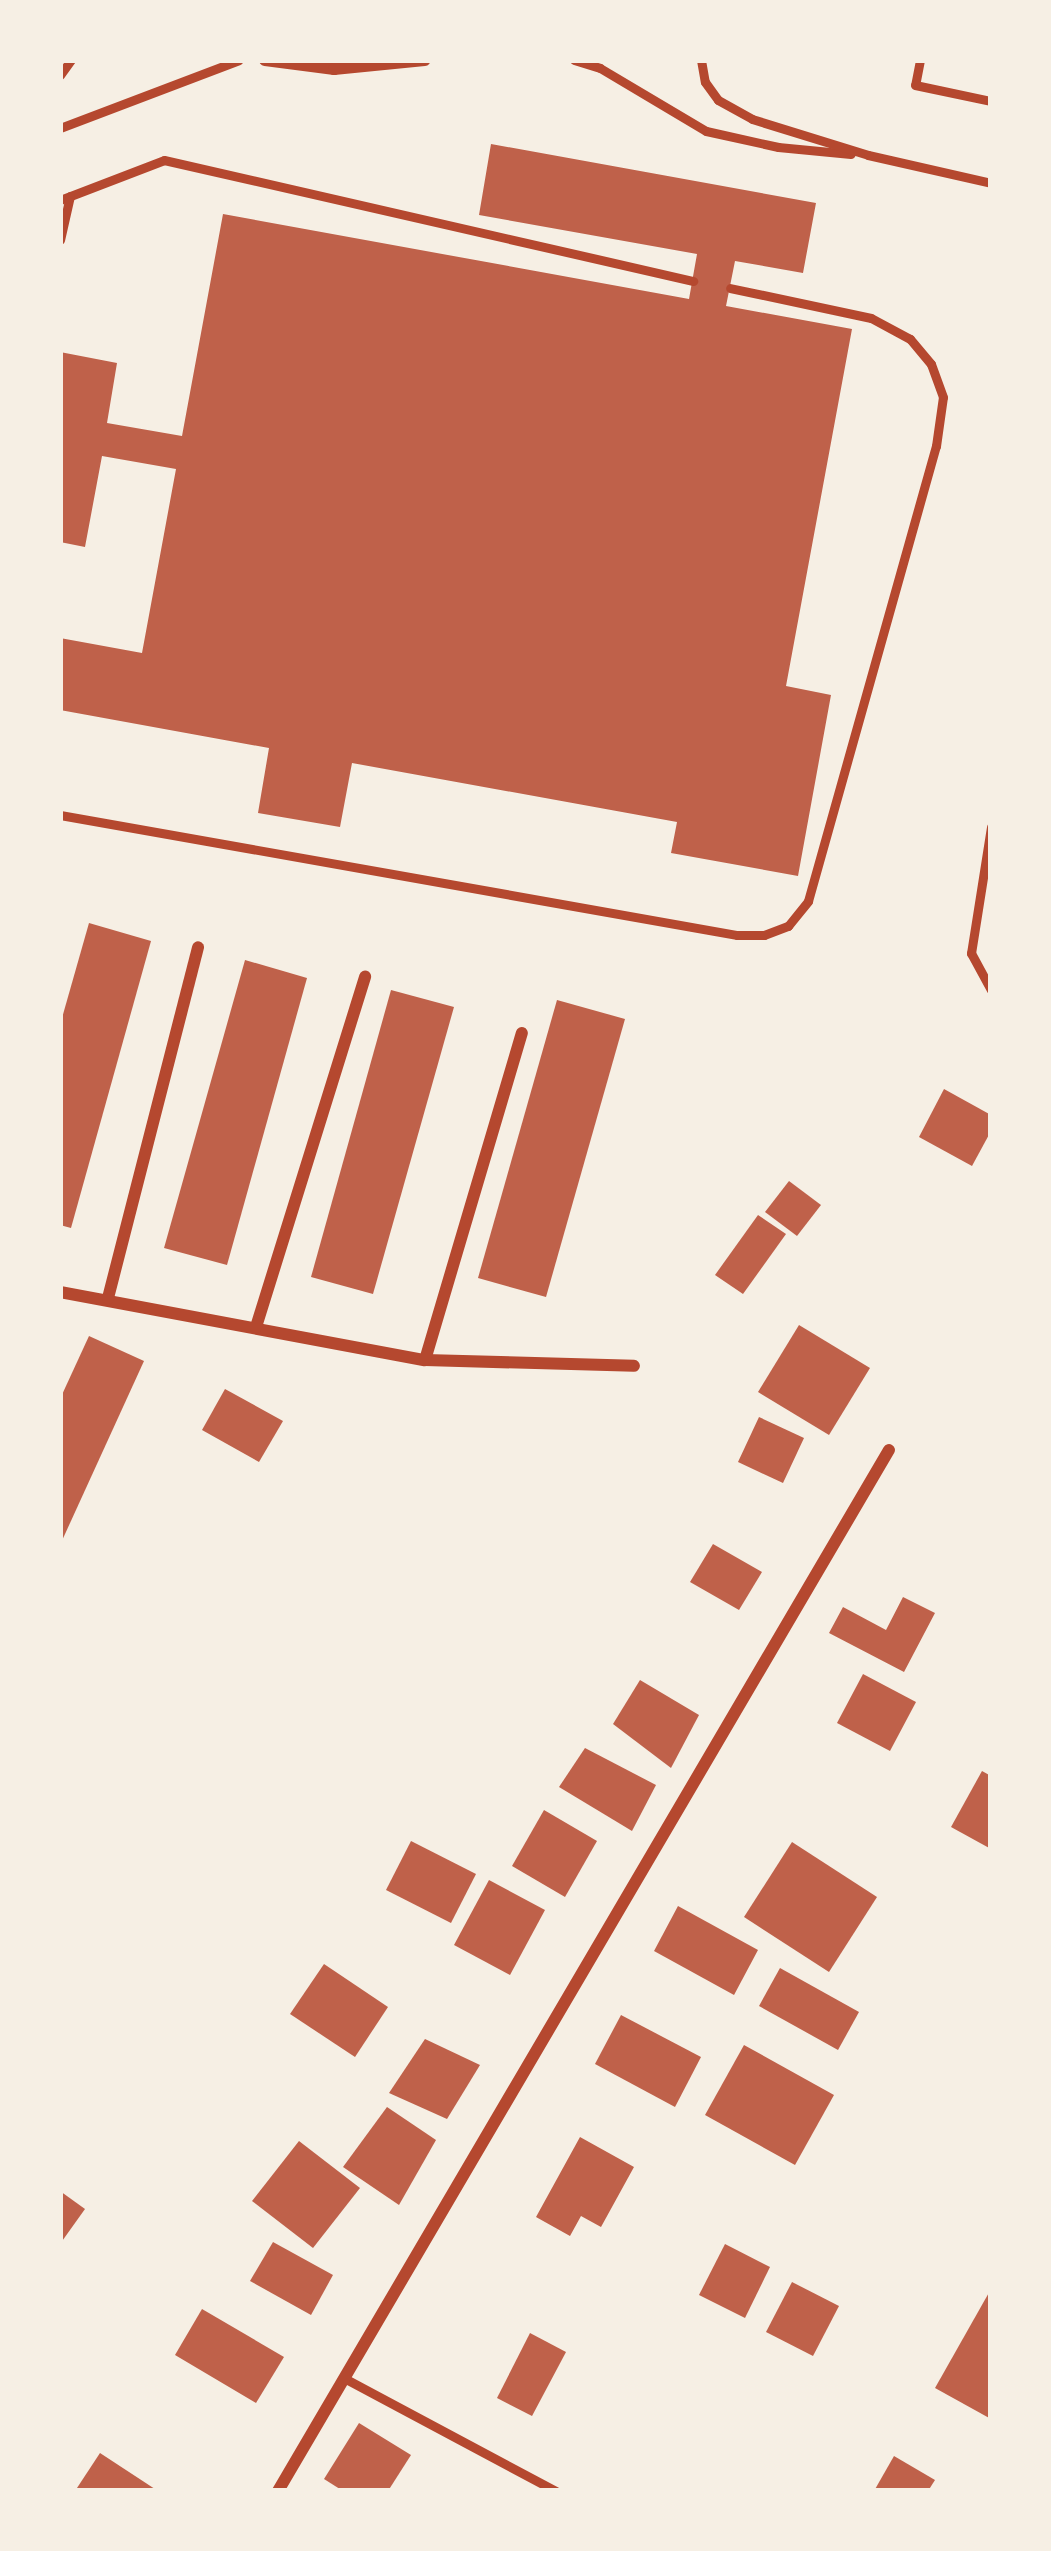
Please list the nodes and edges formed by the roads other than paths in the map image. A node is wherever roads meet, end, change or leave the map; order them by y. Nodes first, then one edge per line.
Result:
1 (71, 60) edge
2 (239, 60) edge
3 (265, 60) edge
4 (425, 60) edge
5 (574, 60) edge
6 (701, 60) edge
7 (920, 60) edge
8 (60, 75) edge
9 (991, 101) edge
10 (60, 128) edge
11 (868, 155) junction
12 (991, 183) edge
13 (65, 198) edge
14 (60, 240) edge
15 (693, 280) dead end
16 (730, 288) dead end
17 (60, 815) edge
18 (991, 827) edge
19 (198, 947) dead end
20 (365, 977) dead end
21 (991, 990) edge
22 (522, 1033) dead end
23 (64, 1292) edge
24 (108, 1298) junction
25 (60, 1309) edge
26 (256, 1327) junction
27 (425, 1360) junction
28 (634, 1366) dead end
29 (889, 1450) dead end
30 (344, 2378) junction
31 (278, 2491) edge
32 (556, 2491) edge

1 - 8 lane
2 - 10 lane
3 - 4 street
5 - 11 lane
6 - 11 lane
7 - 9 lane
11 - 12 lane
13 - 14 lane
13 - 15 lane
16 - 17 lane
18 - 21 lane
19 - 24 street
20 - 26 street
22 - 27 street
23 - 24 street
23 - 25 street
24 - 26 street
26 - 27 street
27 - 28 street
29 - 30 street
30 - 31 street
30 - 32 lane

